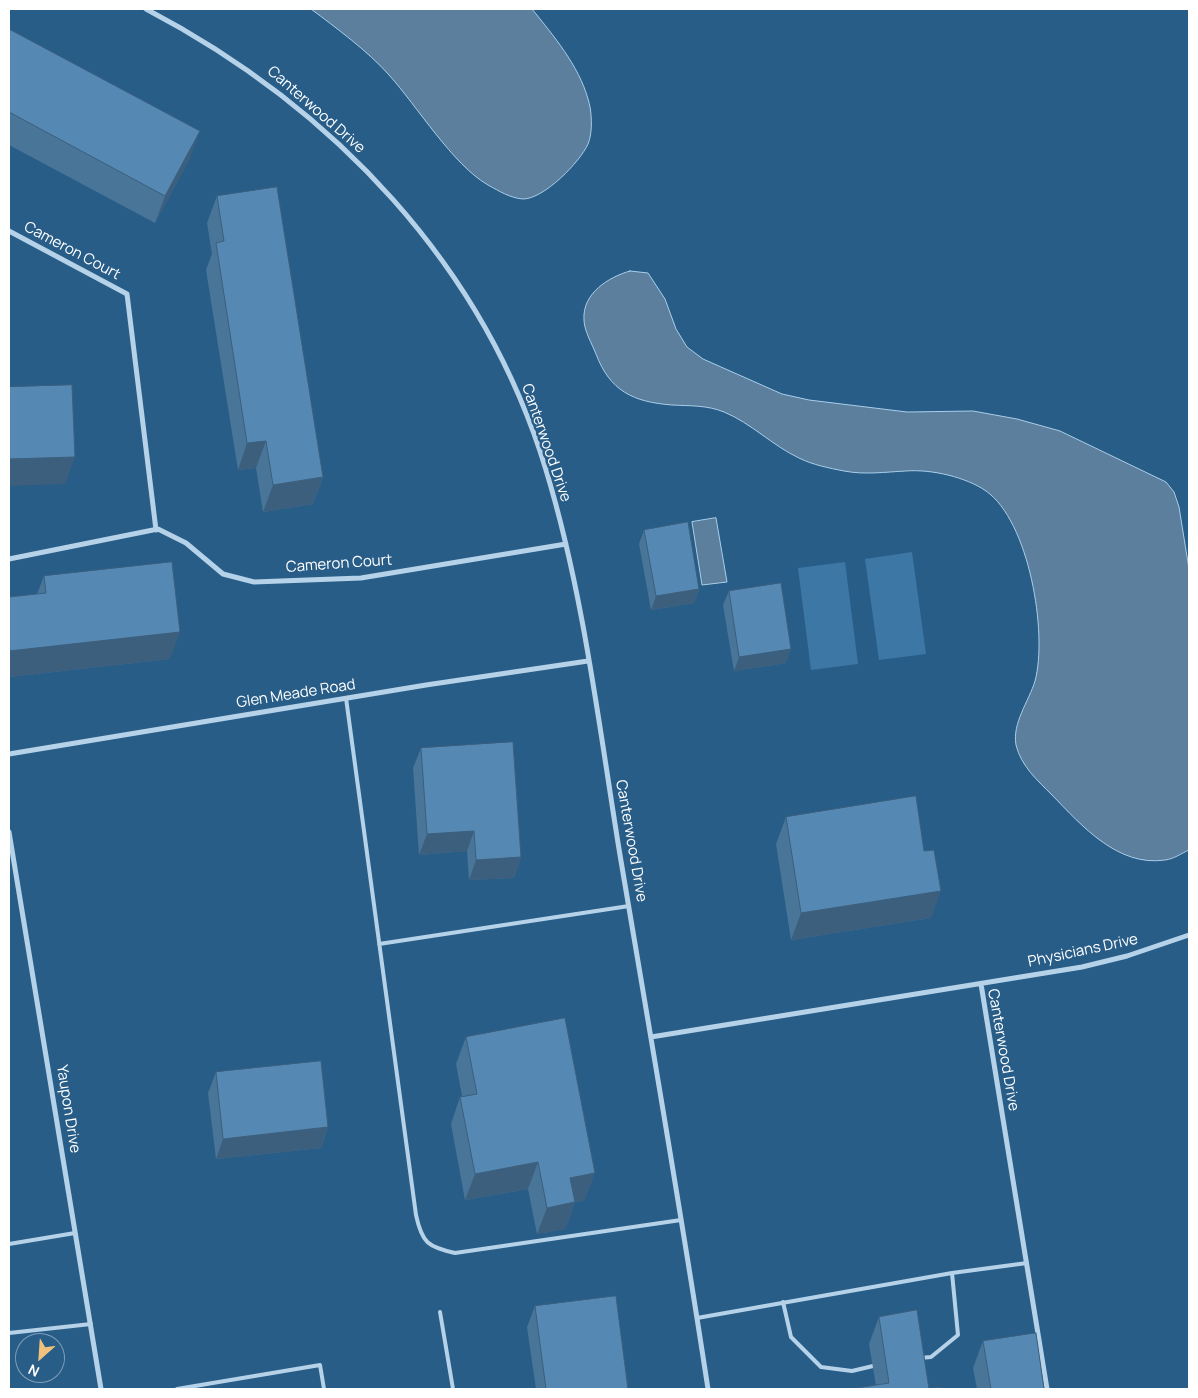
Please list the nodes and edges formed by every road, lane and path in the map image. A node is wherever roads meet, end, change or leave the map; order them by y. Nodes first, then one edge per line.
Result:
1 (146, 9) edge
2 (9, 231) edge
3 (156, 530) junction
4 (566, 544) junction
5 (9, 559) edge
6 (588, 661) junction
7 (346, 698) junction
8 (9, 754) edge
9 (9, 832) edge
10 (629, 906) junction
11 (1189, 934) edge
12 (379, 944) junction
13 (981, 984) junction
14 (651, 1037) junction
15 (681, 1220) junction
16 (76, 1233) junction
17 (9, 1244) edge
18 (1027, 1263) junction
19 (952, 1273) junction
20 (783, 1302) junction
21 (440, 1312) dead end
22 (697, 1318) junction
23 (91, 1324) junction
24 (9, 1333) edge
25 (917, 1359) edge
26 (872, 1366) dead end
27 (101, 1389) edge
28 (177, 1389) edge
29 (324, 1389) edge
30 (453, 1389) edge
31 (708, 1389) edge
32 (1047, 1389) edge

1 - 4 street, Canterwood Drive
2 - 3 street, Cameron Court
3 - 4 street, Cameron Court
3 - 5 street
4 - 6 street, Canterwood Drive
6 - 7 street, Glen Meade Road
6 - 10 street, Canterwood Drive
7 - 8 street, Glen Meade Road
7 - 12 lane
9 - 16 street, Yaupon Drive
10 - 12 lane
10 - 14 street, Canterwood Drive
11 - 13 street, Physicians Drive
12 - 15 lane
13 - 14 street, Canterwood Drive
13 - 18 street, Canterwood Drive
14 - 15 street, Canterwood Drive
15 - 22 street, Canterwood Drive
16 - 17 lane
16 - 23 street, Yaupon Drive
18 - 19 lane
18 - 32 street, Canterwood Drive
19 - 20 lane
19 - 25 lane
20 - 22 lane
20 - 26 lane
21 - 30 lane
22 - 31 street, Canterwood Drive
23 - 24 lane
23 - 27 street, Yaupon Drive
28 - 29 lane

